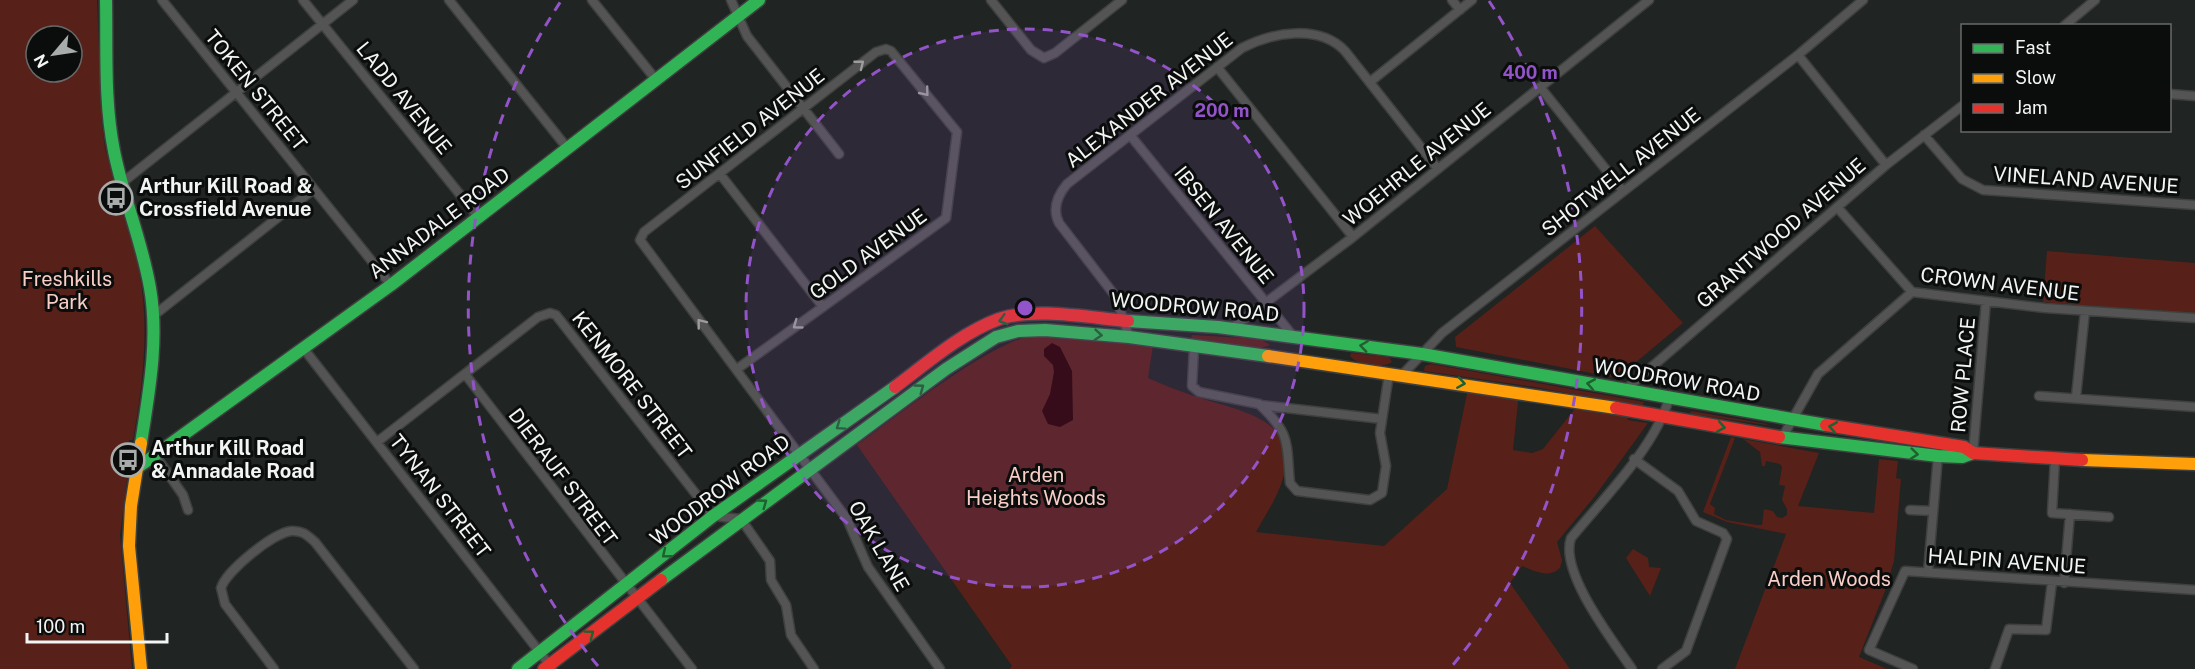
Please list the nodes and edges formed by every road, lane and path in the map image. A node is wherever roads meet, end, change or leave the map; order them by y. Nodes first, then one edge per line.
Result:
1 (106, 0) edge
2 (162, 0) edge
3 (303, 0) edge
4 (353, 0) edge
5 (449, 0) edge
6 (592, 0) edge
7 (731, 0) edge
8 (759, 0) edge
9 (992, 0) edge
10 (1122, 0) edge
11 (1452, 0) edge
12 (1472, 0) edge
13 (1650, 0) edge
14 (1863, 0) edge
15 (2095, 0) edge
16 (1460, 10) junction
17 (738, 16) junction
18 (323, 24) junction
19 (2066, 24) edge
20 (886, 49) joint
21 (1798, 55) junction
22 (1217, 67) junction
23 (657, 81) junction
24 (1370, 82) junction
25 (1540, 87) junction
26 (237, 93) junction
27 (2171, 94) edge
28 (2195, 96) edge
29 (1961, 107) edge
30 (804, 109) junction
31 (1130, 135) junction
32 (1924, 135) junction
33 (568, 149) junction
34 (839, 154) dead end
35 (1886, 165) junction
36 (1438, 169) junction
37 (720, 174) junction
38 (123, 182) junction
39 (314, 189) junction
40 (1623, 191) junction
41 (2195, 205) edge
42 (1838, 207) junction
43 (479, 218) junction
44 (1353, 237) junction
45 (640, 240) joint
46 (391, 285) junction
47 (1912, 292) junction
48 (1986, 301) junction
49 (1265, 302) junction
50 (823, 307) junction
51 (2085, 311) junction
52 (153, 316) junction
53 (2195, 318) edge
54 (1123, 319) junction
55 (1232, 328) junction
56 (1293, 336) junction
57 (1129, 337) junction
58 (1194, 347) junction
59 (304, 349) junction
60 (1422, 354) junction
61 (737, 369) junction
62 (465, 374) junction
63 (1389, 374) junction
64 (1403, 374) junction
65 (1625, 390) junction
66 (2040, 396) dead end
67 (2076, 398) junction
68 (1669, 399) junction
69 (1259, 405) junction
70 (2195, 407) edge
71 (1664, 417) junction
72 (1382, 419) junction
73 (1790, 420) junction
74 (1782, 438) junction
75 (377, 442) junction
76 (1973, 453) junction
77 (800, 454) junction
78 (155, 455) junction
79 (1938, 456) junction
80 (1634, 459) junction
81 (2055, 459) junction
82 (2195, 464) edge
83 (137, 468) junction
84 (811, 468) junction
85 (188, 510) dead end
86 (1910, 510) dead end
87 (1933, 511) junction
88 (2070, 514) junction
89 (713, 516) junction
90 (2109, 517) dead end
91 (741, 519) junction
92 (1929, 572) junction
93 (2052, 582) junction
94 (2064, 583) junction
95 (626, 586) junction
96 (2195, 590) edge
97 (636, 600) junction
98 (540, 652) junction
99 (549, 668) edge
100 (141, 669) edge
101 (274, 669) edge
102 (414, 669) edge
103 (518, 669) edge
104 (692, 669) edge
105 (814, 669) edge
106 (940, 669) edge
107 (1632, 669) edge
108 (1662, 669) edge
109 (1913, 669) edge
110 (1995, 669) edge

1 - 38 street
2 - 26 street, TOKEN STREET
3 - 18 street, LADD AVENUE
4 - 18 street
5 - 33 street
6 - 23 street
7 - 17 street
8 - 17 street, ANNADALE ROAD
9 - 10 street
11 - 16 street
12 - 16 street
13 - 25 street, WOEHRLE AVENUE
14 - 21 street, SHOTWELL AVENUE
15 - 19 street
16 - 24 street
17 - 23 street, ANNADALE ROAD
17 - 30 street
18 - 26 street
18 - 43 street, LADD AVENUE
30 -> 20 street, SUNFIELD AVENUE
20 -> 50 street, GOLD AVENUE
21 - 35 street
21 - 40 street, SHOTWELL AVENUE
22 - 24 street, ALEXANDER AVENUE
22 - 31 street, ALEXANDER AVENUE
22 - 44 street
23 - 33 street, ANNADALE ROAD
24 - 36 street, ALEXANDER AVENUE
25 - 36 street, WOEHRLE AVENUE
25 - 40 street
26 - 38 street
26 - 39 street, TOKEN STREET
27 - 28 street
29 - 32 street, GRANTWOOD AVENUE
30 - 34 street
30 - 37 street, SUNFIELD AVENUE
31 - 49 street, IBSEN AVENUE
31 - 54 street, ALEXANDER AVENUE
32 - 35 street, GRANTWOOD AVENUE
32 - 41 street, VINELAND AVENUE
33 - 43 street, ANNADALE ROAD
35 - 42 street, GRANTWOOD AVENUE
36 - 44 street, WOEHRLE AVENUE
37 - 45 street, SUNFIELD AVENUE
37 - 50 street
38 - 52 street
39 - 46 street, TOKEN STREET
39 - 52 street
40 - 60 street, SHOTWELL AVENUE
42 - 47 street, CROWN AVENUE
42 - 65 street, GRANTWOOD AVENUE
43 - 46 street, ANNADALE ROAD
44 - 49 street, WOEHRLE AVENUE
61 -> 45 street, OAK LANE
46 - 59 street, ANNADALE ROAD
47 - 48 street, CROWN AVENUE
47 - 73 street
48 - 51 street, CROWN AVENUE
48 - 76 street, ROW PLACE
49 - 55 street, WOEHRLE AVENUE
49 - 56 street, IBSEN AVENUE
50 -> 61 street, GOLD AVENUE
51 - 53 street, CROWN AVENUE
51 - 67 street
52 - 83 street
54 - 55 street, WOODROW ROAD
54 - 57 street, ALEXANDER AVENUE
54 -> 77 street, WOODROW ROAD
55 - 56 street, WOODROW ROAD
60 -> 56 street, WOODROW ROAD
57 - 58 street, WOODROW ROAD
84 -> 57 street, WOODROW ROAD
58 - 63 street, WOODROW ROAD
58 - 69 street
59 - 75 street, TYNAN STREET
59 - 78 street, ANNADALE ROAD
60 - 64 street, SHOTWELL AVENUE
65 -> 60 street, WOODROW ROAD
61 - 77 street, OAK LANE
62 - 75 street, KENMORE STREET
62 - 89 street, KENMORE STREET
62 - 95 street, DIERAUF STREET
63 - 64 street, WOODROW ROAD
63 - 72 street
64 -> 71 street, WOODROW ROAD
65 - 68 street, WOODROW ROAD
66 - 67 street
67 - 70 street
68 - 71 street
68 - 73 street, WOODROW ROAD
69 - 72 street
69 - 72 street
71 -> 74 street, WOODROW ROAD
71 - 80 street
73 - 74 street
76 -> 73 street, WOODROW ROAD
74 -> 79 street, WOODROW ROAD
75 - 98 street, TYNAN STREET
76 - 79 street, WOODROW ROAD
76 - 81 street, WOODROW ROAD
77 - 84 street, OAK LANE
77 - 89 street, WOODROW ROAD
78 - 83 street, ANNADALE ROAD
78 - 85 street
79 - 87 street
80 - 107 street
80 - 108 street
81 - 82 street, WOODROW ROAD
81 - 88 street
83 - 100 street
91 -> 84 street, WOODROW ROAD
84 - 106 street, OAK LANE
86 - 87 street
87 - 92 street
88 - 90 street
88 - 94 street
89 - 91 street
89 -> 95 street, WOODROW ROAD
91 - 97 street, WOODROW ROAD
91 - 105 street
92 - 93 street, HALPIN AVENUE
92 - 109 street, HALPIN AVENUE
93 - 94 street, HALPIN AVENUE
93 - 110 street
94 - 96 street, HALPIN AVENUE
95 - 97 street, DIERAUF STREET
95 - 98 street, WOODROW ROAD
99 -> 97 street, WOODROW ROAD
97 - 104 street, DIERAUF STREET
98 - 99 street, TYNAN STREET
98 - 103 street, WOODROW ROAD
101 - 102 street

